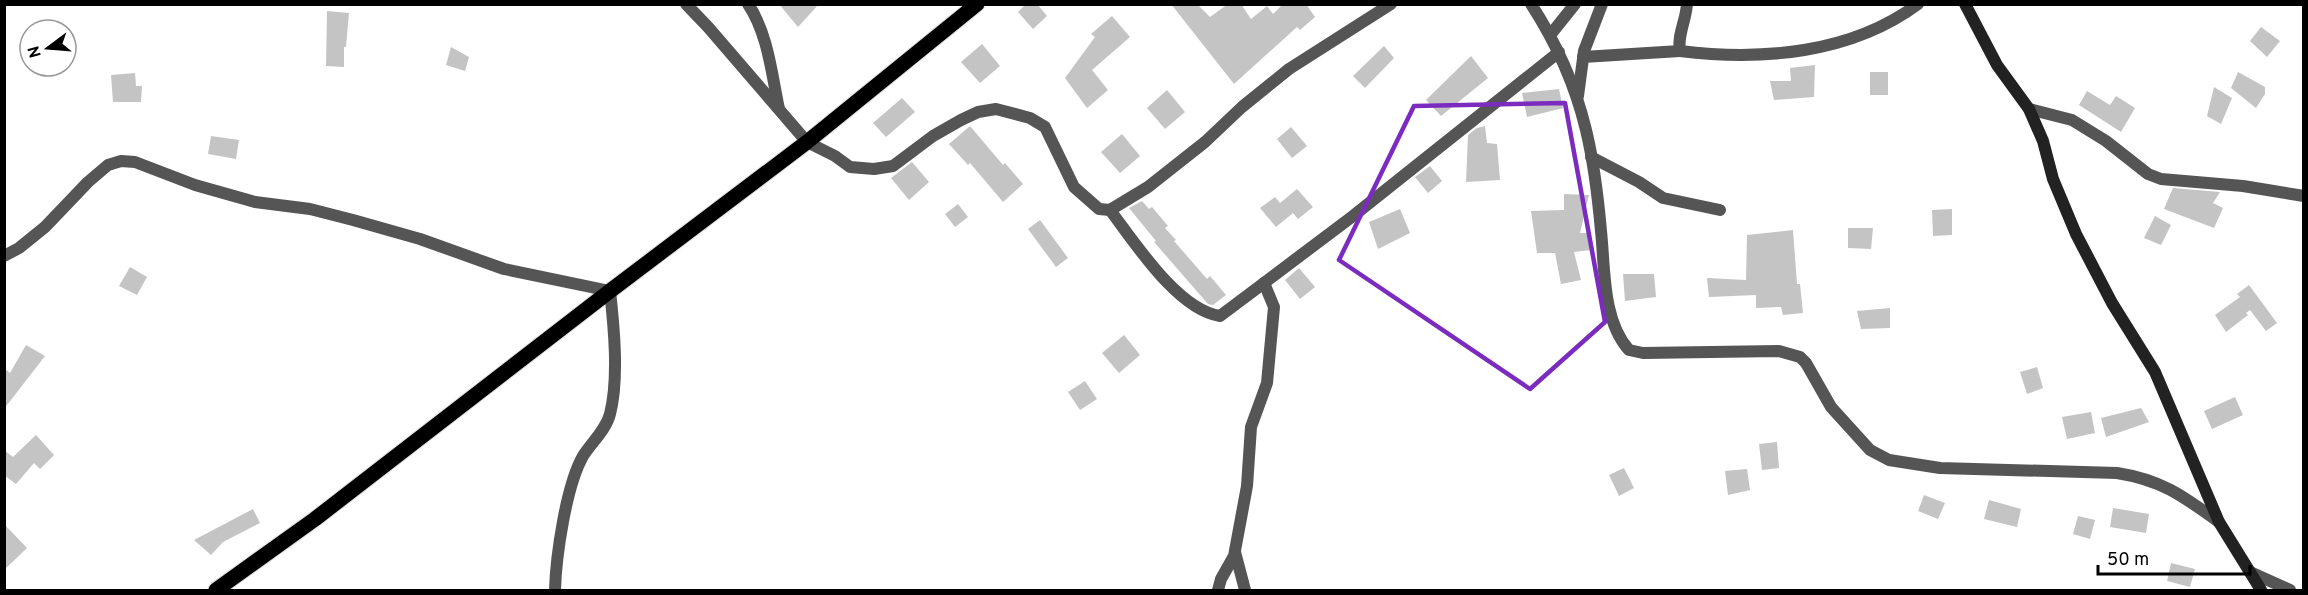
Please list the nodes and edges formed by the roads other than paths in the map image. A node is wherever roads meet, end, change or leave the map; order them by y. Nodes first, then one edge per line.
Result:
1 (686, 4) edge
2 (748, 4) edge
3 (977, 4) edge
4 (1391, 4) edge
5 (1531, 4) edge
6 (1575, 4) edge
7 (1602, 4) edge
8 (1687, 4) edge
9 (1918, 4) edge
10 (1965, 4) edge
11 (1551, 34) junction
12 (1680, 51) junction
13 (1559, 52) junction
14 (1583, 57) junction
15 (1577, 100) junction
16 (2029, 109) junction
17 (779, 110) junction
18 (807, 142) junction
19 (1591, 157) junction
20 (2304, 196) edge
21 (1110, 210) junction
22 (1720, 210) dead end
23 (4, 256) edge
24 (1263, 284) junction
25 (610, 291) junction
26 (2219, 522) junction
27 (1235, 552) junction
28 (2250, 572) junction
29 (216, 591) edge
30 (555, 591) edge
31 (1218, 591) edge
32 (1245, 591) edge
33 (2261, 591) edge
34 (2290, 591) edge

1 - 17 street
2 - 17 street
3 - 18 main road
4 - 21 street
5 - 11 street
6 - 11 street
7 - 14 street
8 - 12 street
9 - 12 street
10 - 16 street
11 - 13 street
12 - 14 street
13 - 15 street
13 - 24 street
14 - 15 street
15 - 19 street
16 - 20 street
16 - 26 street
17 - 18 street
18 - 21 street
18 - 25 main road
19 - 22 street
19 - 26 street
21 - 24 street
23 - 25 street
24 - 27 street
25 - 29 main road
25 - 30 street
26 - 28 street
27 - 31 street
27 - 32 street
28 - 33 street
28 - 34 street

